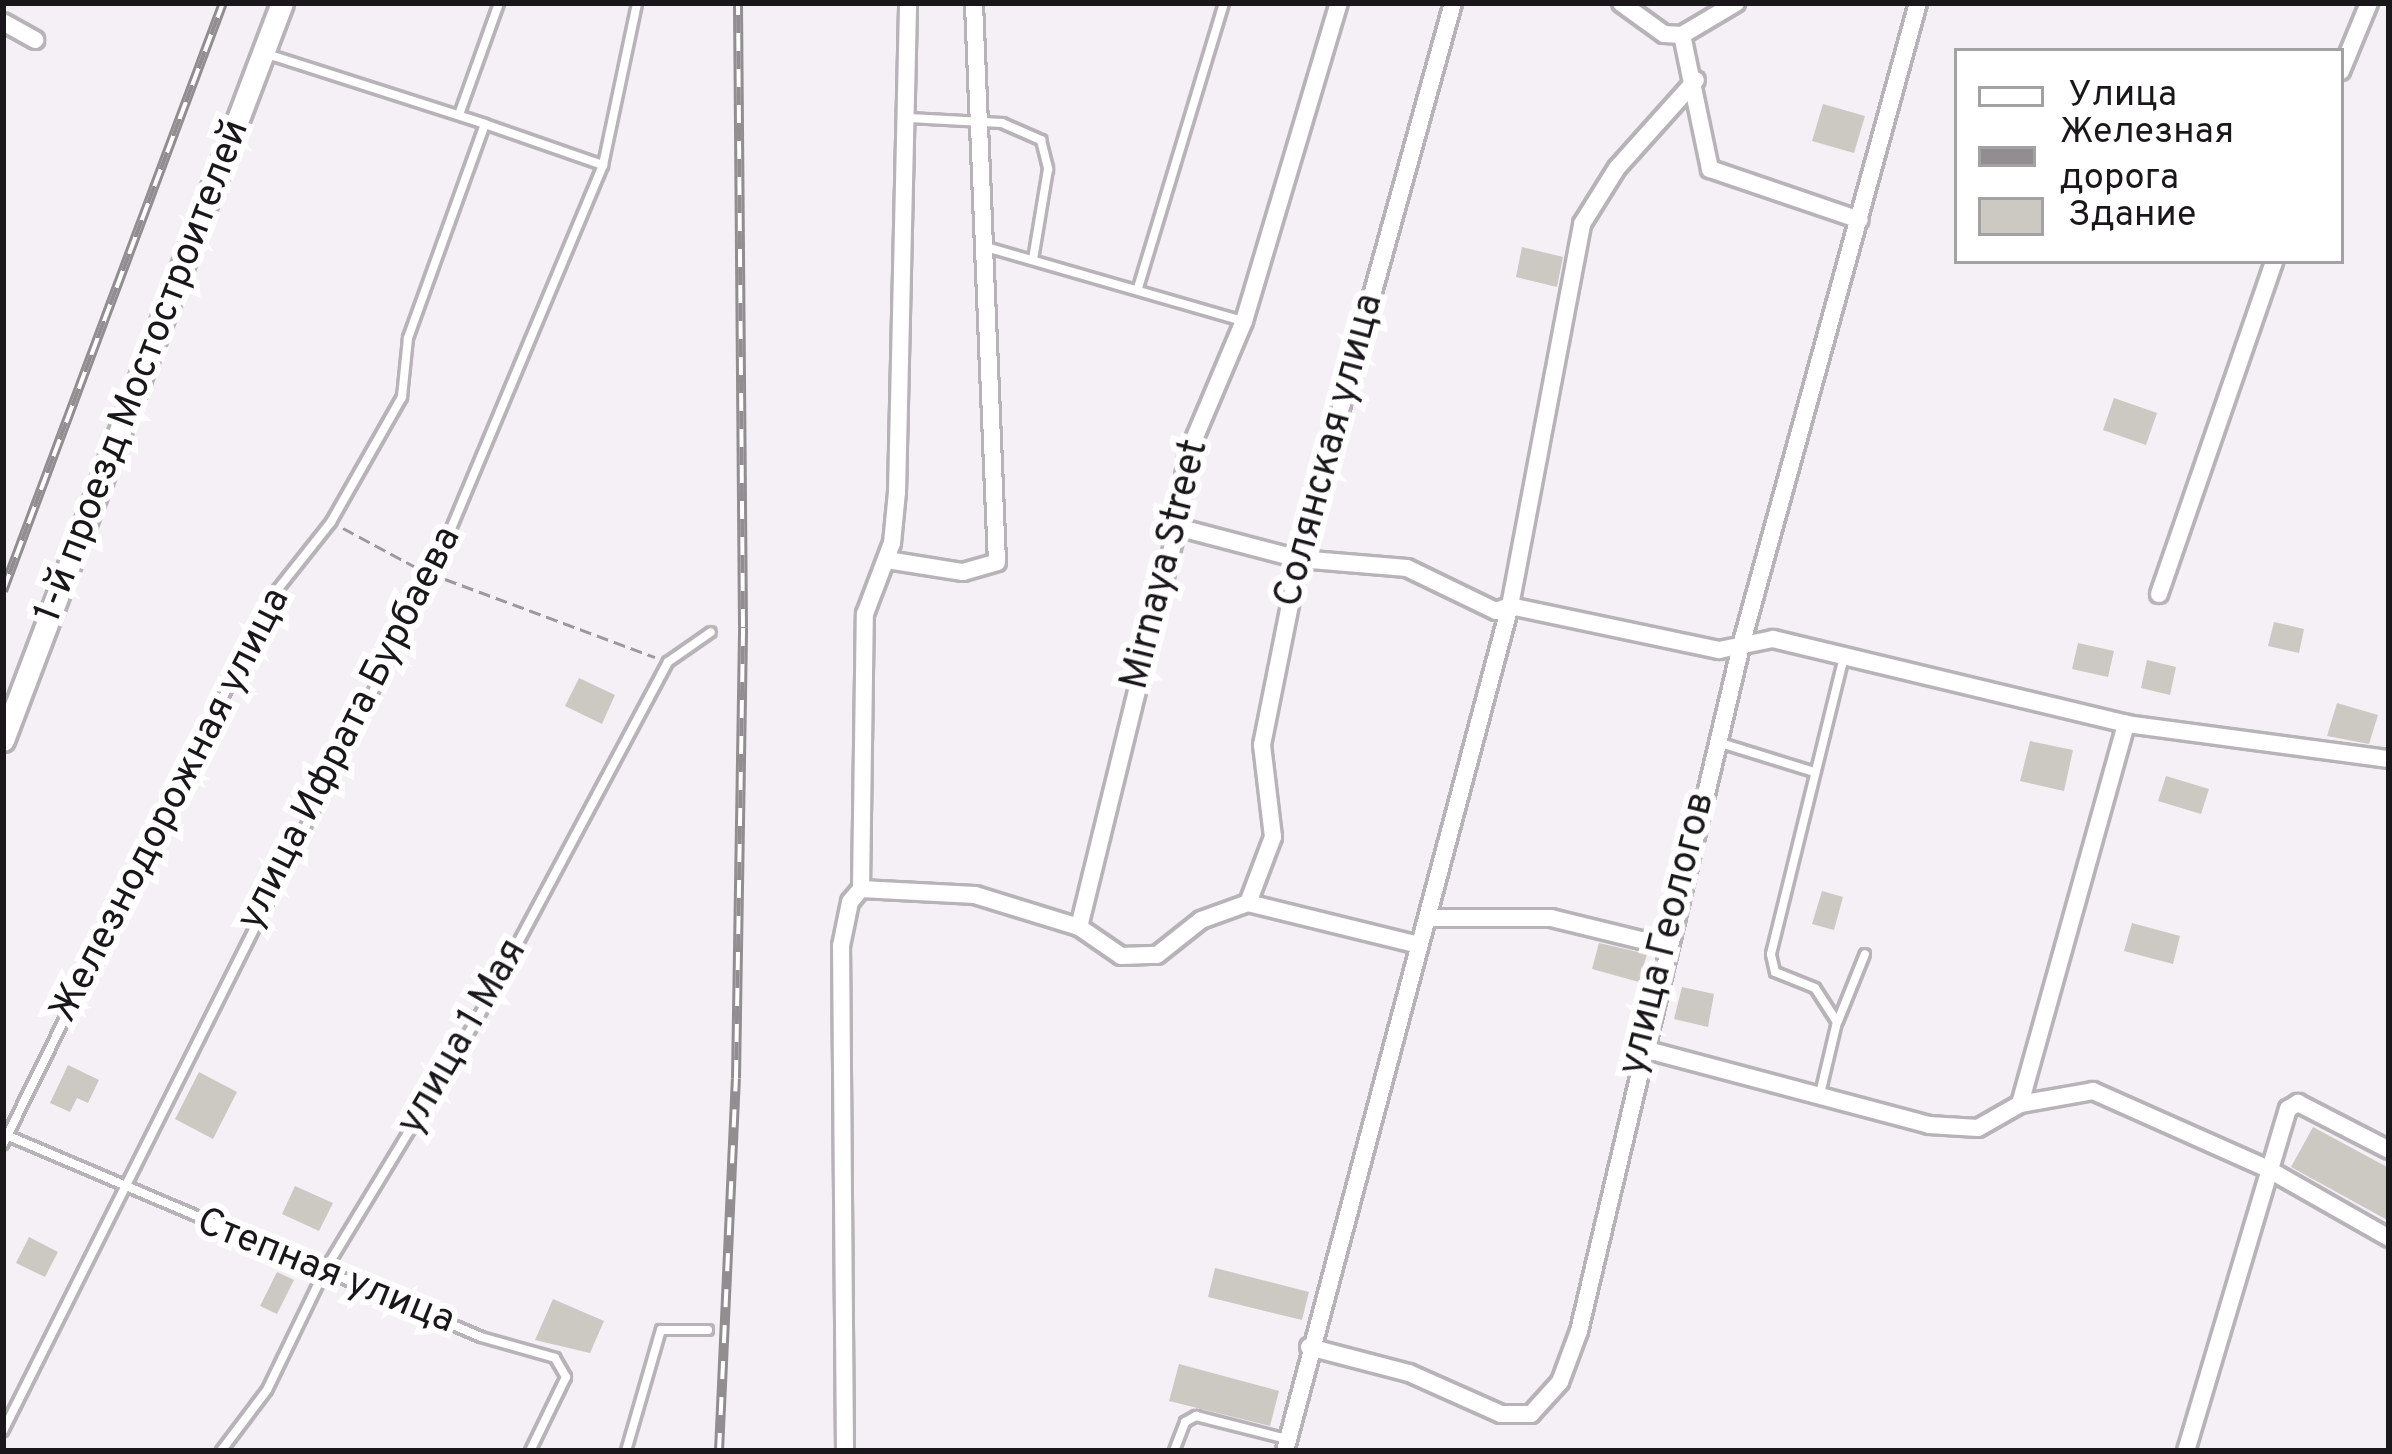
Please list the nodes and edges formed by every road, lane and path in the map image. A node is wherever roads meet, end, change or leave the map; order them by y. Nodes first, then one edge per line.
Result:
1 (282, 3) edge
2 (499, 3) edge
3 (637, 3) edge
4 (908, 3) edge
5 (974, 3) edge
6 (1224, 3) edge
7 (1339, 3) edge
8 (1453, 3) edge
9 (1621, 3) edge
10 (1736, 3) edge
11 (1918, 3) edge
12 (2369, 3) edge
13 (3, 22) edge
14 (1682, 35) junction
15 (35, 40) dead end
16 (263, 53) junction
17 (2344, 64) edge
18 (1696, 80) junction
19 (460, 112) junction
20 (907, 118) junction
21 (976, 122) junction
22 (485, 124) junction
23 (603, 164) junction
24 (1860, 220) junction
25 (981, 245) junction
26 (1033, 260) junction
27 (2273, 264) edge
28 (1138, 288) junction
29 (1244, 321) junction
30 (332, 522) junction
31 (1177, 527) junction
32 (887, 560) junction
33 (1299, 560) junction
34 (432, 574) junction
35 (2159, 594) dead end
36 (1510, 606) junction
37 (711, 632) dead end
38 (1742, 642) junction
39 (1844, 656) junction
40 (668, 662) junction
41 (2126, 724) junction
42 (3, 740) edge
43 (1717, 742) junction
44 (2388, 754) edge
45 (1811, 771) junction
46 (861, 889) junction
47 (1248, 902) junction
48 (1432, 918) junction
49 (1079, 927) junction
50 (1419, 945) junction
51 (1666, 946) junction
52 (1865, 954) dead end
53 (1837, 1022) junction
54 (1640, 1048) junction
55 (1820, 1096) junction
56 (2020, 1104) junction
57 (4, 1138) edge
58 (2389, 1150) edge
59 (2266, 1168) junction
60 (119, 1189) junction
61 (2389, 1238) edge
62 (325, 1270) junction
63 (708, 1330) dead end
64 (1309, 1347) junction
65 (3, 1432) edge
66 (1286, 1445) edge
67 (221, 1451) edge
68 (530, 1451) edge
69 (626, 1451) edge
70 (845, 1451) edge
71 (1174, 1451) edge
72 (2186, 1451) edge

1 - 16 street, 1-й проезд Мостостроителей
2 - 19 lane
3 - 23 lane, улица Ифрата Бурбаева
4 - 20 street
5 - 21 street
6 - 28 lane
7 - 29 street, Mirnaya Street
8 - 33 street, Солянская улица
9 - 14 street
10 - 14 street
11 - 24 street, улица Геологов
12 - 17 street
13 - 15 street
14 - 18 street
16 - 19 lane
16 - 42 street, 1-й проезд Мостостроителей
18 - 24 street
18 - 36 street
19 - 22 lane
20 - 21 lane
20 - 32 street
21 - 25 street
21 - 26 lane
22 - 23 lane
22 - 30 lane, Железнодорожная улица
23 - 34 lane, улица Ифрата Бурбаева
24 - 38 street, улица Геологов
25 - 26 lane
25 - 32 street
26 - 28 lane
27 - 35 street
28 - 29 lane
29 - 31 street, Mirnaya Street
30 - 34 path
30 - 57 lane, Железнодорожная улица
31 - 33 street
31 - 49 street, Mirnaya Street
32 - 46 street
33 - 36 street
33 - 47 street, Солянская улица
34 - 40 path
34 - 60 lane, улица Ифрата Бурбаева
36 - 38 street
36 - 48 street
37 - 40 lane, улица 1 Мая
38 - 39 street
38 - 43 street, улица Геологов
39 - 41 street
39 - 45 lane
40 - 62 lane, улица 1 Мая
41 - 44 street
41 - 56 street
43 - 45 lane
43 - 51 street, улица Геологов
45 - 53 lane
46 - 49 street
46 - 70 street
47 - 49 street
47 - 50 street
48 - 50 street
48 - 51 street
50 - 64 street
51 - 54 street, улица Геологов
52 - 53 lane
53 - 55 lane
54 - 55 street
54 - 64 street, улица Геологов
55 - 56 street
56 - 59 street
57 - 60 lane, Степная улица
58 - 59 street
59 - 61 street
59 - 72 street
60 - 62 lane, Степная улица
60 - 65 lane, улица Ифрата Бурбаева
62 - 67 lane, улица 1 Мая
62 - 68 lane, Степная улица
63 - 69 lane
64 - 66 street
66 - 71 lane

